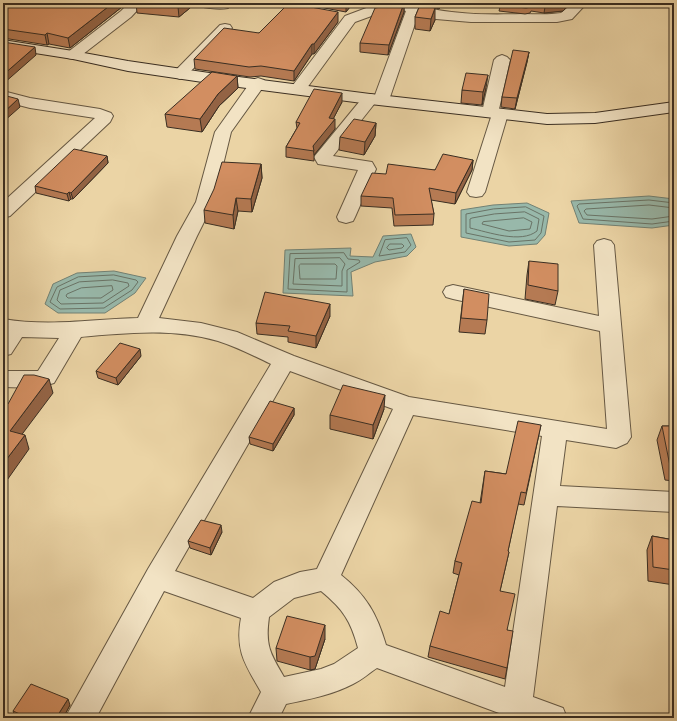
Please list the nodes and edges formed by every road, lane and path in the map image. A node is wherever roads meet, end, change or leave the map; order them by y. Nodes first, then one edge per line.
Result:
1 (137, 3) edge
2 (204, 3) edge
3 (580, 3) edge
4 (223, 5) dead end
5 (407, 6) edge
6 (336, 15) edge
7 (350, 19) junction
8 (225, 28) edge
9 (3, 44) edge
10 (73, 55) junction
11 (502, 60) dead end
12 (180, 74) junction
13 (258, 83) junction
14 (298, 89) junction
15 (3, 96) edge
16 (375, 100) junction
17 (674, 107) edge
18 (495, 113) junction
19 (476, 192) dead end
20 (3, 212) edge
21 (346, 217) dead end
22 (604, 245) dead end
23 (453, 292) dead end
24 (146, 324) junction
25 (610, 326) junction
26 (10, 327) edge
27 (74, 331) junction
28 (3, 349) edge
29 (284, 361) junction
30 (12, 386) edge
31 (406, 405) junction
32 (555, 430) junction
33 (545, 495) junction
34 (674, 502) edge
35 (158, 577) junction
36 (326, 578) junction
37 (256, 611) junction
38 (374, 654) junction
39 (277, 692) junction
40 (514, 711) edge
41 (80, 718) edge
42 (263, 718) edge
43 (552, 718) edge

1 - 10 street
2 - 4 street
3 - 5 street
5 - 7 street
5 - 16 street
6 - 7 street
7 - 14 street
8 - 12 street
9 - 10 street
10 - 12 street
11 - 18 street
12 - 13 street
13 - 14 street
13 - 24 street
14 - 16 street
15 - 20 street
16 - 18 street
16 - 21 street
17 - 18 street
18 - 19 street
22 - 25 street
23 - 25 street
24 - 27 street
24 - 29 street
25 - 32 street
26 - 27 street
26 - 28 street
27 - 30 street
29 - 31 street
29 - 35 street
31 - 32 street
31 - 36 street
32 - 33 street
33 - 34 street
33 - 40 street
35 - 37 street
35 - 41 street
36 - 37 street
36 - 38 street
37 - 39 street
38 - 39 street
38 - 40 street
39 - 42 street
40 - 43 street

